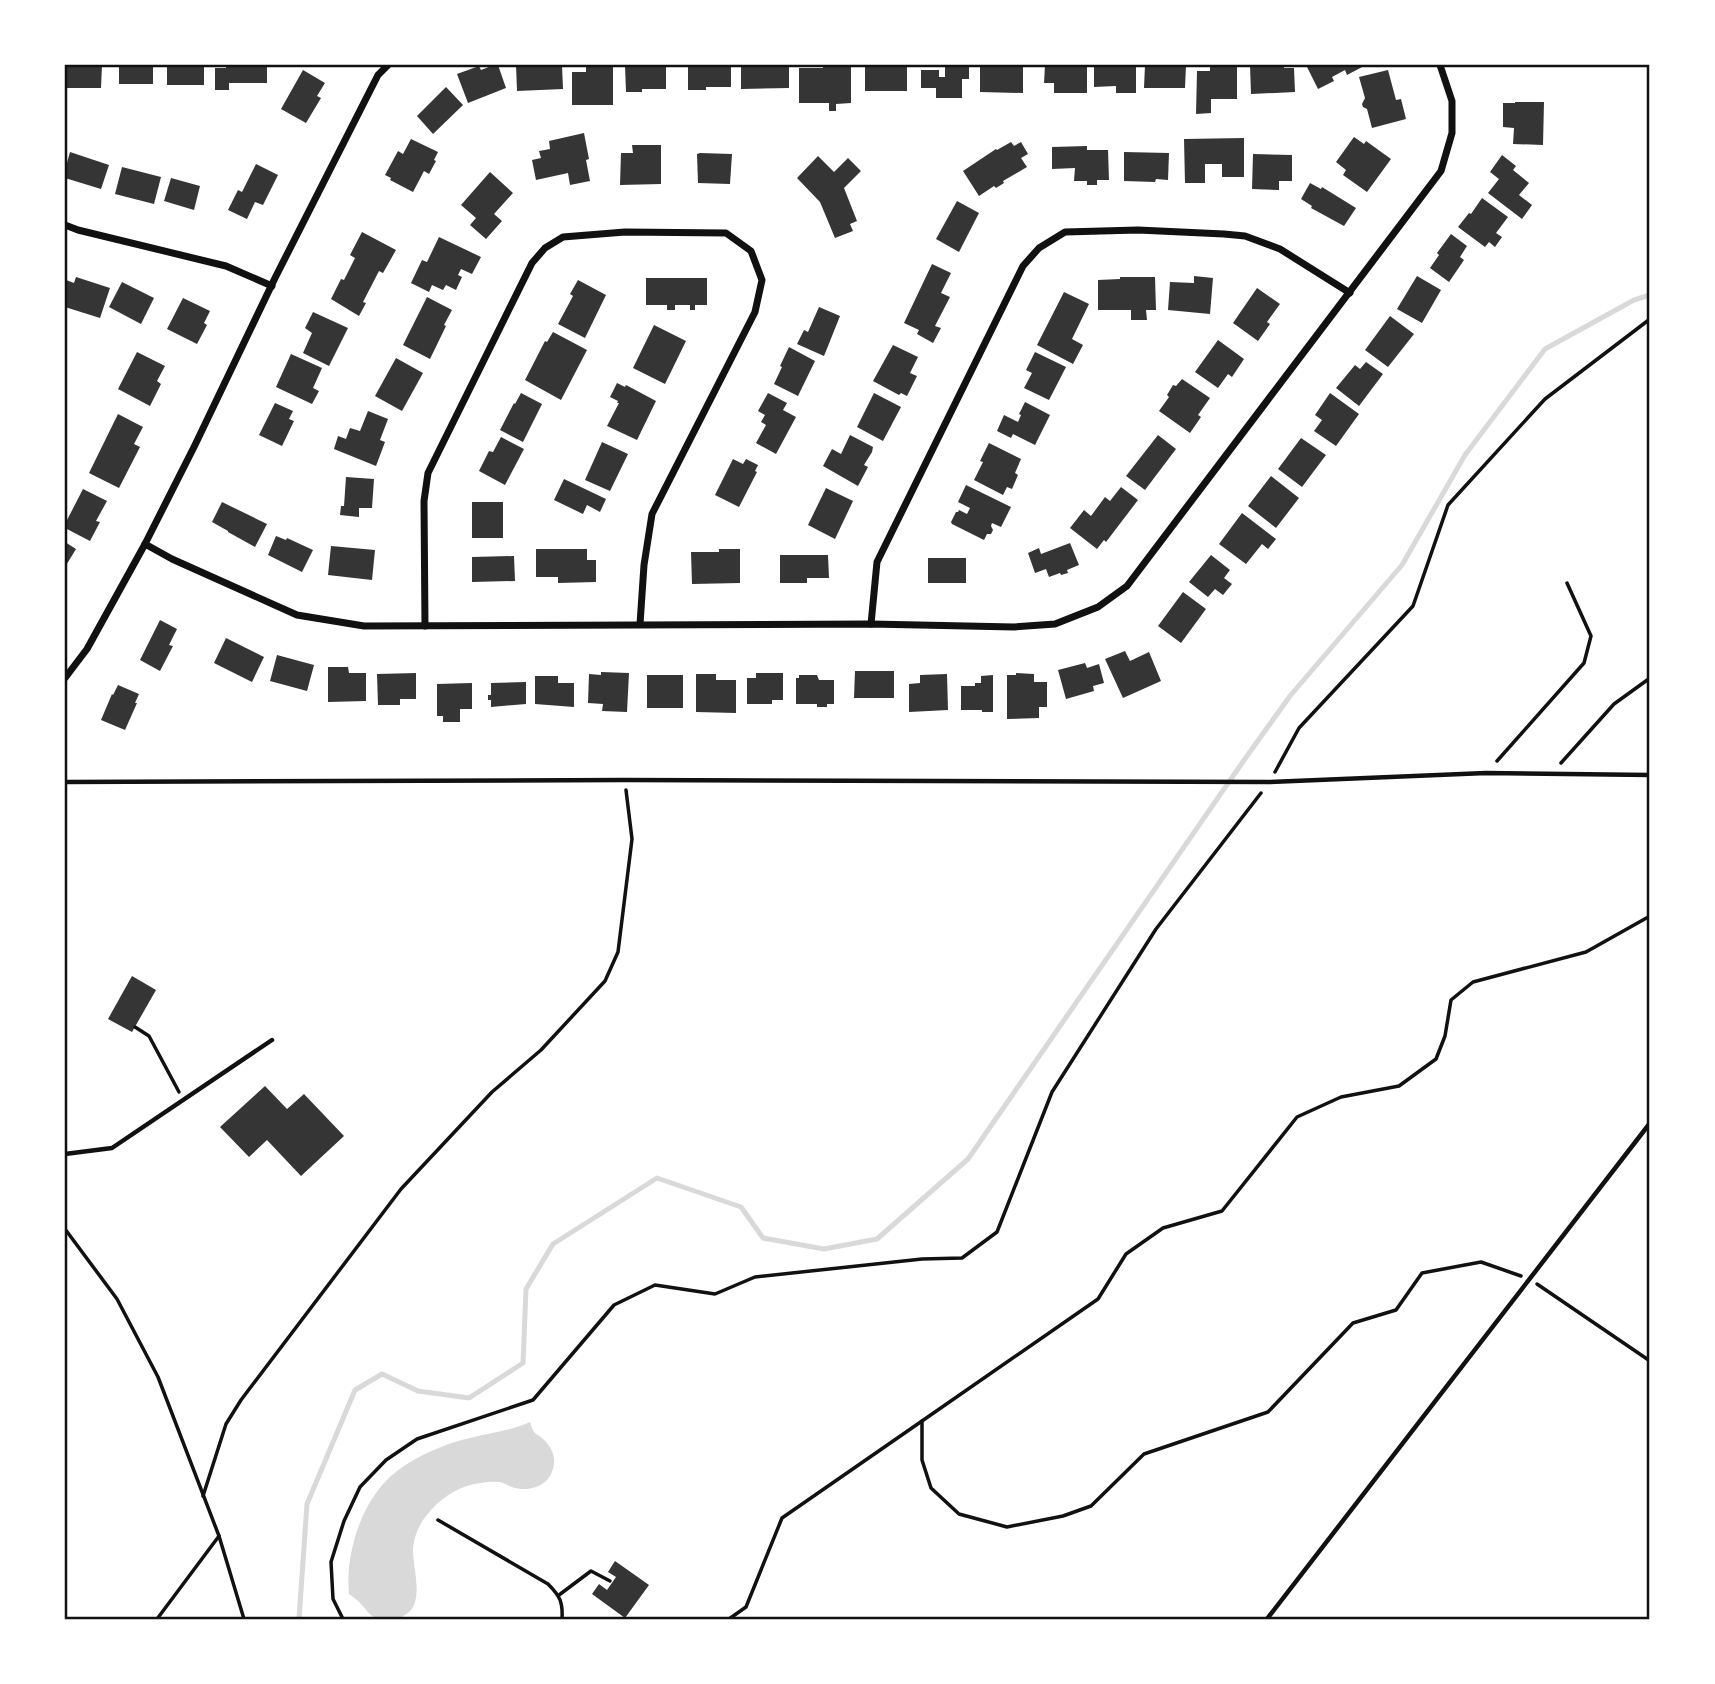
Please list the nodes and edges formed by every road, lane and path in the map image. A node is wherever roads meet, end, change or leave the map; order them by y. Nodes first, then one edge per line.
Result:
1 (1440, 65) edge
2 (382, 67) edge
3 (65, 225) edge
4 (272, 286) junction
5 (1350, 293) junction
6 (1650, 319) edge
7 (145, 544) junction
8 (1567, 583) dead end
9 (640, 624) junction
10 (871, 624) junction
11 (425, 626) junction
12 (65, 678) edge
13 (1650, 678) edge
14 (1486, 773) junction
15 (1550, 774) junction
16 (1650, 775) edge
17 (625, 780) junction
18 (65, 782) edge
19 (1269, 782) junction
20 (1650, 916) edge
21 (135, 1027) dead end
22 (272, 1040) dead end
23 (184, 1100) junction
24 (1650, 1123) edge
25 (65, 1154) edge
26 (65, 1228) edge
27 (1530, 1279) junction
28 (1650, 1361) edge
29 (922, 1421) junction
30 (203, 1496) junction
31 (438, 1520) dead end
32 (219, 1536) junction
33 (610, 1581) dead end
34 (559, 1595) junction
35 (157, 1619) edge
36 (244, 1619) edge
37 (343, 1619) edge
38 (562, 1619) edge
39 (729, 1619) edge
40 (1267, 1619) edge

1 - 5 street
2 - 4 street
3 - 4 street
4 - 7 street
5 - 10 street
5 - 10 street
6 - 19 path
7 - 11 street
7 - 12 street
8 - 14 path
9 - 10 street
9 - 11 street
9 - 11 street
13 - 15 path
14 - 15 lane
14 - 19 lane
15 - 16 lane
17 - 18 lane
17 - 19 lane
17 - 30 path
19 - 37 path
20 - 29 path
21 - 23 path
22 - 23 lane
23 - 25 lane
24 - 27 lane
26 - 30 path
27 - 28 path
27 - 29 path
27 - 40 lane
29 - 39 path
30 - 32 path
31 - 34 path
32 - 35 path
32 - 36 path
33 - 34 path
34 - 38 path

